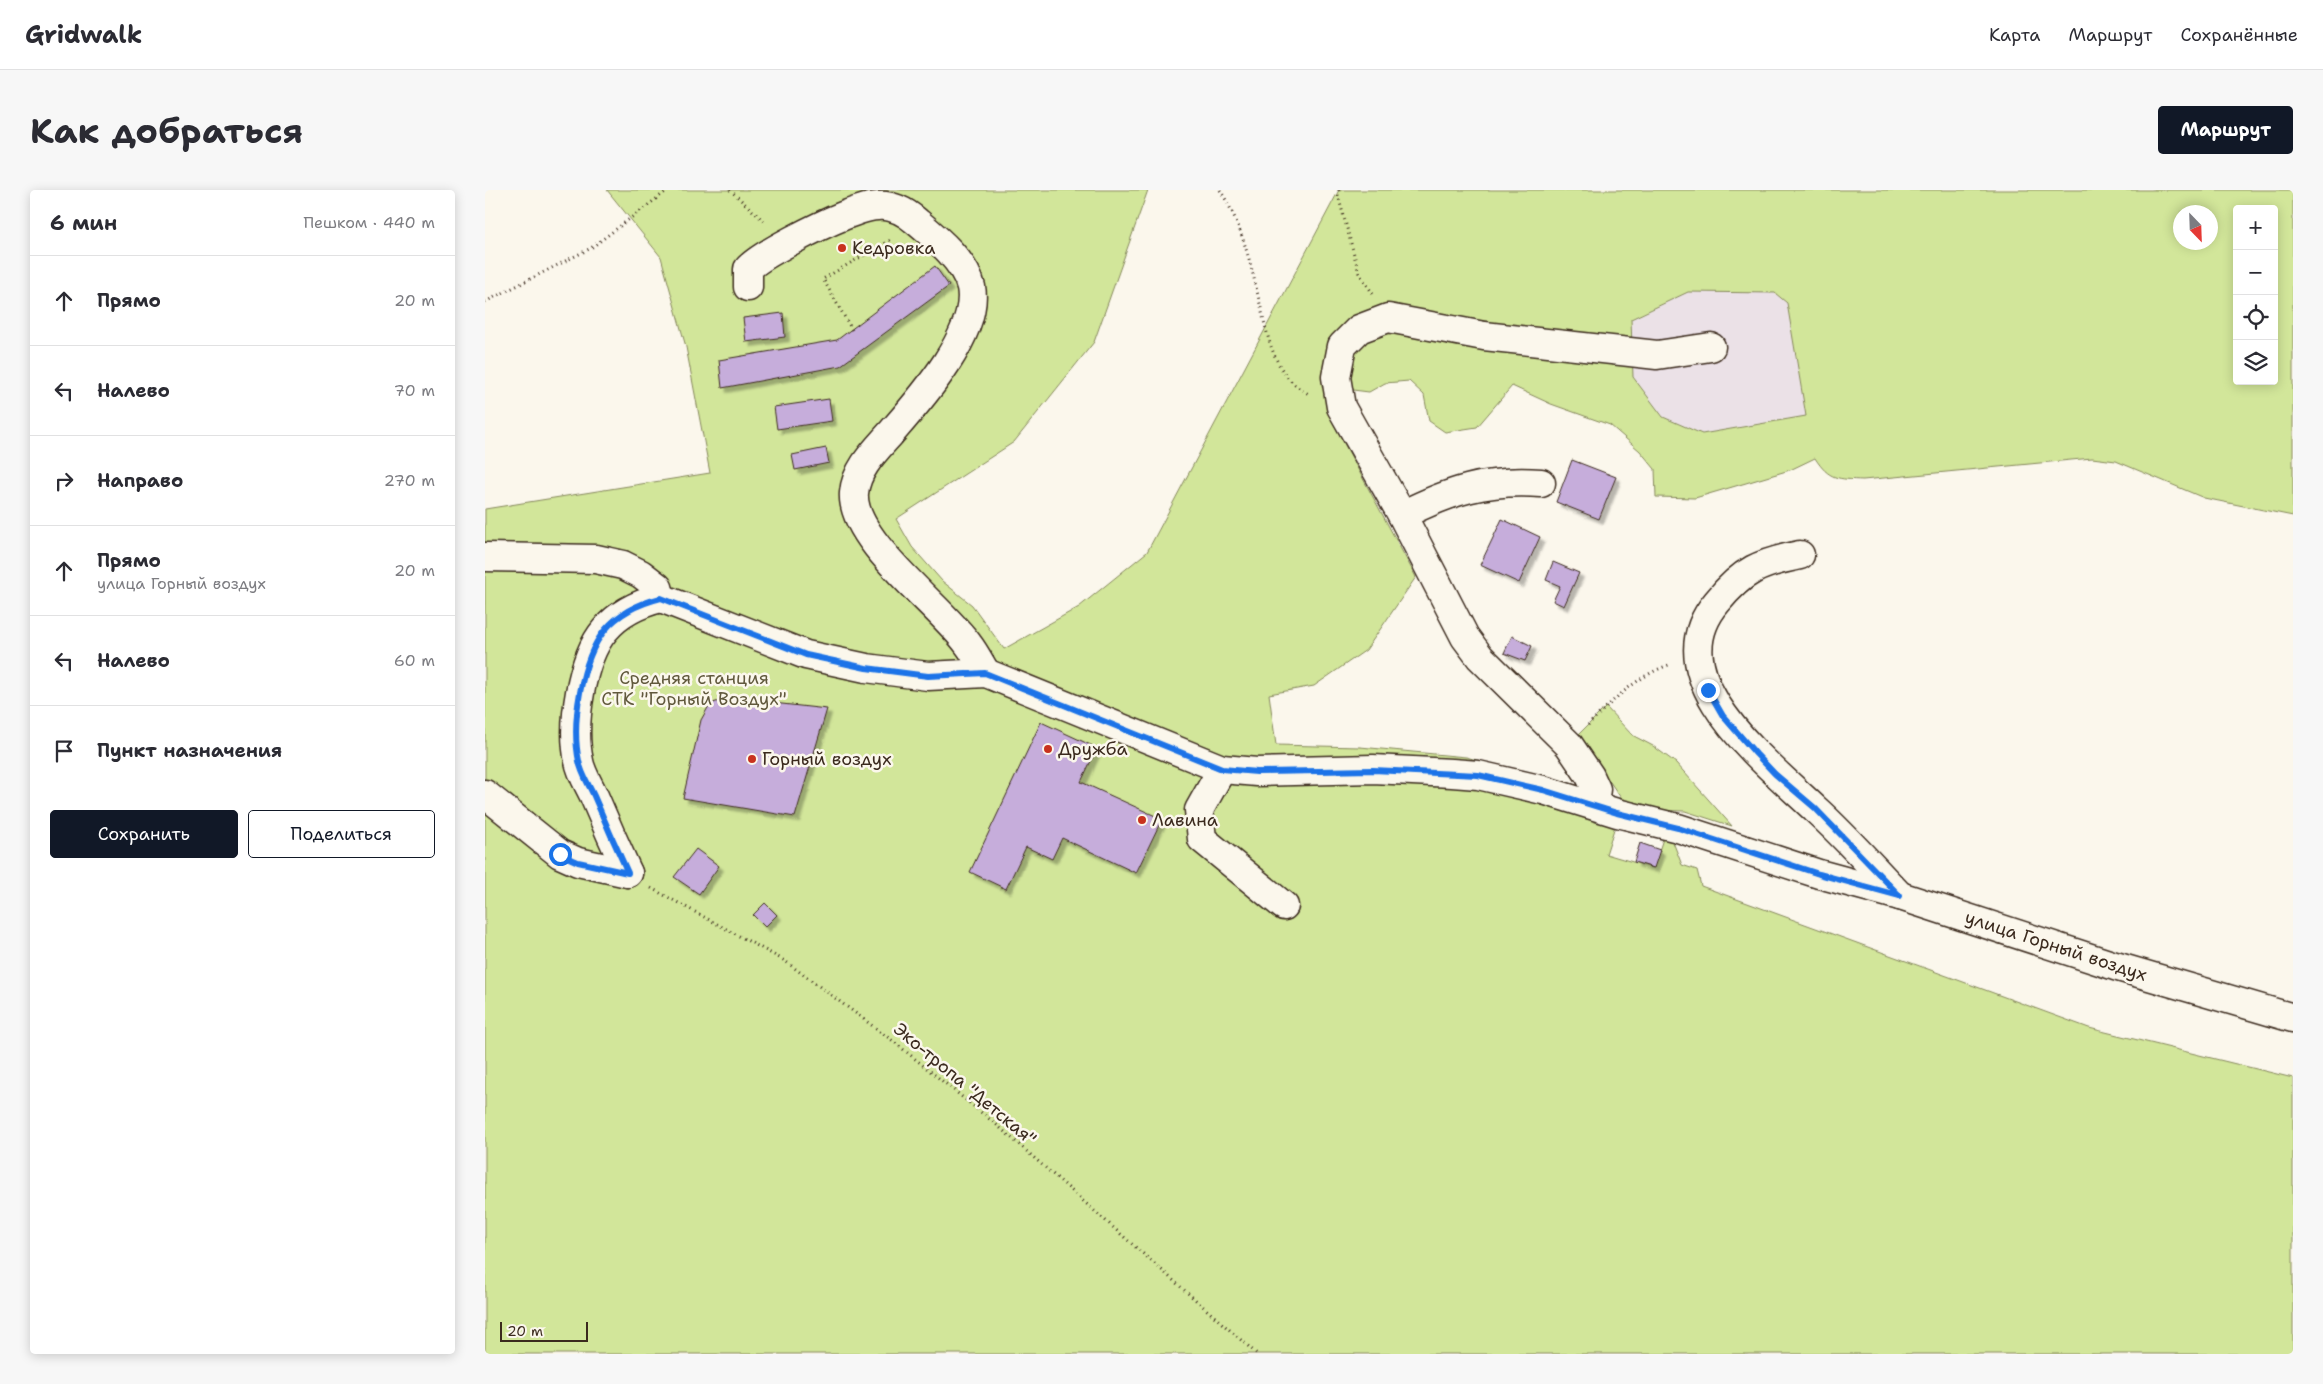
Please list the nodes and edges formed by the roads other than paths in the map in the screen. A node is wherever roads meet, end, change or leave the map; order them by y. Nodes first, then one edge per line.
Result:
1 (748, 287) dead end
2 (1711, 347) dead end
3 (1541, 483) dead end
4 (1402, 516) junction
5 (1800, 555) dead end
6 (485, 557) edge
7 (661, 598) junction
8 (985, 673) junction
9 (1222, 769) junction
10 (485, 794) edge
11 (1605, 809) junction
12 (1900, 896) junction
13 (1284, 906) dead end
14 (2293, 1018) edge

1 - 8 street
2 - 4 street
3 - 4 street
4 - 11 street
5 - 12 street
6 - 7 street
7 - 8 street
7 - 10 street
8 - 9 street, улица Горный воздух
9 - 11 street, улица Горный воздух
9 - 13 street
11 - 12 street, улица Горный воздух
12 - 14 street, улица Горный воздух

